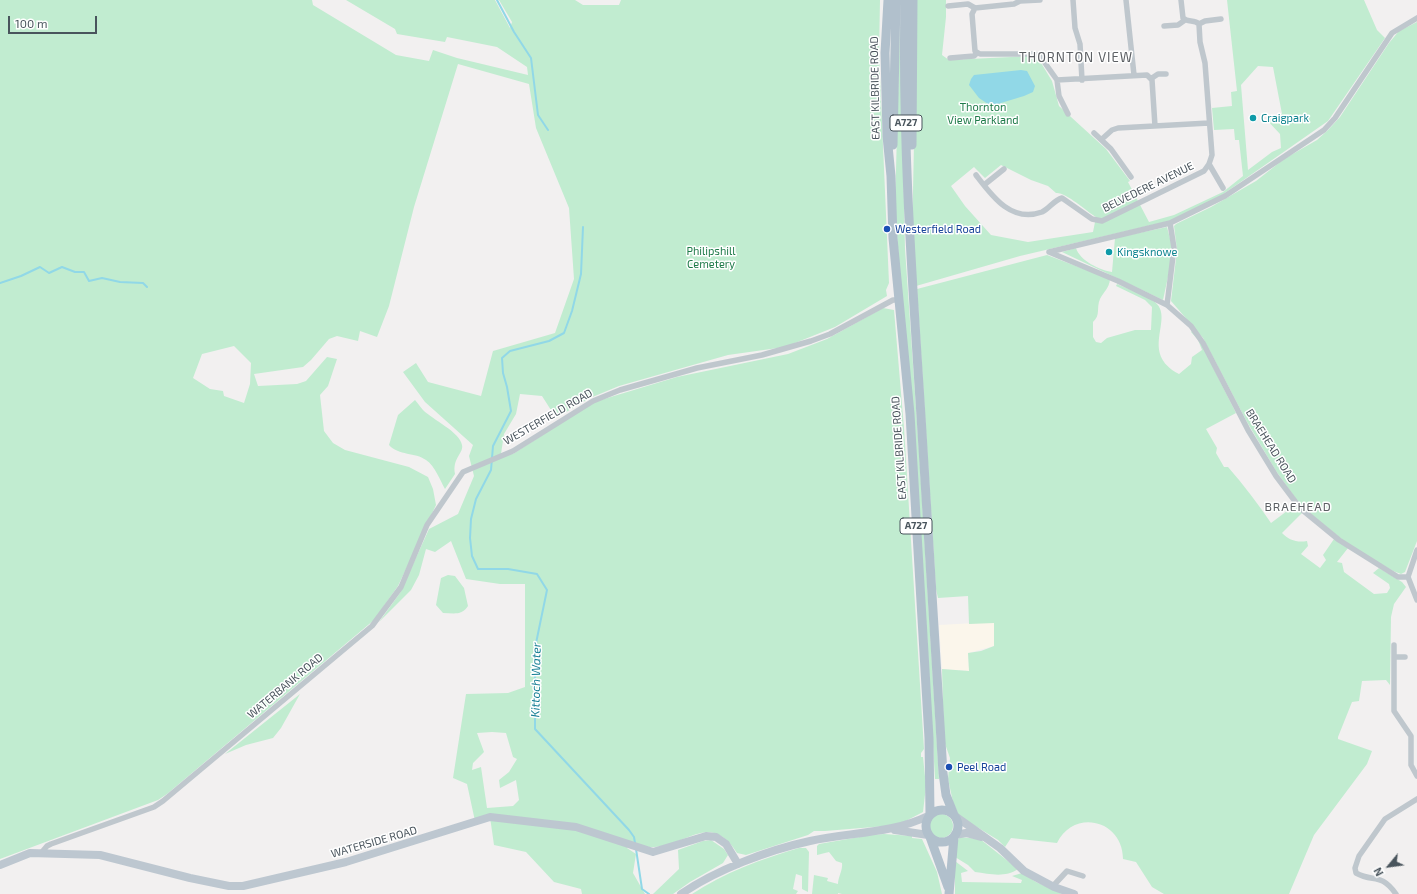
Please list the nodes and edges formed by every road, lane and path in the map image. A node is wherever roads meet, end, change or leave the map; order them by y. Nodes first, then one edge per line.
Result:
1 (913, 0) edge
2 (1040, 0) edge
3 (1073, 0) edge
4 (1126, 0) edge
5 (1181, 0) edge
6 (893, 1) edge
7 (905, 4) edge
8 (948, 6) dead end
9 (975, 8) junction
10 (1417, 18) edge
11 (1221, 19) dead end
12 (1185, 20) junction
13 (1199, 24) junction
14 (1164, 26) dead end
15 (899, 49) junction
16 (977, 53) junction
17 (950, 58) dead end
18 (1166, 74) dead end
19 (1134, 75) junction
20 (1152, 78) junction
21 (1057, 80) junction
22 (1082, 80) junction
23 (1068, 114) dead end
24 (1209, 123) junction
25 (1155, 126) junction
26 (1094, 133) dead end
27 (1102, 139) junction
28 (1210, 164) junction
29 (1004, 169) dead end
30 (976, 175) dead end
31 (891, 176) junction
32 (1131, 177) dead end
33 (984, 185) junction
34 (1223, 188) dead end
35 (909, 197) junction
36 (1170, 223) junction
37 (900, 300) junction
38 (1167, 305) junction
39 (475, 465) joint
40 (1416, 553) edge
41 (1408, 577) junction
42 (1417, 600) edge
43 (1394, 645) dead end
44 (1395, 657) junction
45 (1405, 657) dead end
46 (1417, 776) edge
47 (1417, 799) edge
48 (929, 815) junction
49 (954, 815) junction
50 (887, 830) junction
51 (929, 836) junction
52 (955, 836) junction
53 (985, 838) junction
54 (42, 852) junction
55 (738, 864) junction
56 (0, 865) edge
57 (1083, 876) dead end
58 (1052, 886) junction
59 (949, 892) edge
60 (681, 894) edge
61 (1074, 894) edge
62 (1396, 894) edge

1 - 35 main road, EAST KILBRIDE ROAD
2 - 9 street
3 - 22 street
4 - 19 street
5 - 12 street
6 - 15 main road, EAST KILBRIDE ROAD / A727
6 - 31 main road, EAST KILBRIDE ROAD
7 - 15 main road, EAST KILBRIDE ROAD / A727
8 - 9 street
9 - 16 street
10 - 36 street
11 - 13 street
12 - 13 street
12 - 14 street
13 - 24 street, BELVEDERE AVENUE
15 - 31 main road, EAST KILBRIDE ROAD / A727
15 - 35 main road, EAST KILBRIDE ROAD / A727
16 - 17 street
16 - 21 street
18 - 20 street
19 - 20 street
19 - 22 street
20 - 25 street
21 - 22 street
21 - 23 street
24 - 25 street
24 - 28 street, BELVEDERE AVENUE
25 - 27 street
26 - 27 street
27 - 32 street
28 - 33 street, BELVEDERE AVENUE
28 - 34 street, BELVEDERE AVENUE
29 - 33 street
30 - 33 street, BELVEDERE AVENUE
31 - 37 main road, EAST KILBRIDE ROAD / A727
35 - 49 main road, EAST KILBRIDE ROAD / A727
36 - 38 street
36 - 38 street, BRAEHEAD ROAD
37 - 39 street, WESTERFIELD ROAD
37 - 48 main road, EAST KILBRIDE ROAD / A727
38 - 41 street, BRAEHEAD ROAD
39 - 54 street, WATERBANK ROAD
40 - 41 street
41 - 42 street
43 - 44 street
44 - 45 street
44 - 46 street
47 - 62 street
48 - 49 main road
48 - 50 street
48 - 51 main road
49 - 52 main road
49 - 53 street
50 - 51 street
50 - 55 street
51 - 52 main road
51 - 59 main road
52 - 53 street
52 - 59 main road
53 - 58 street
54 - 55 street, WATERSIDE ROAD
54 - 56 street, WATERSIDE ROAD
55 - 60 street
57 - 58 street
58 - 61 street

